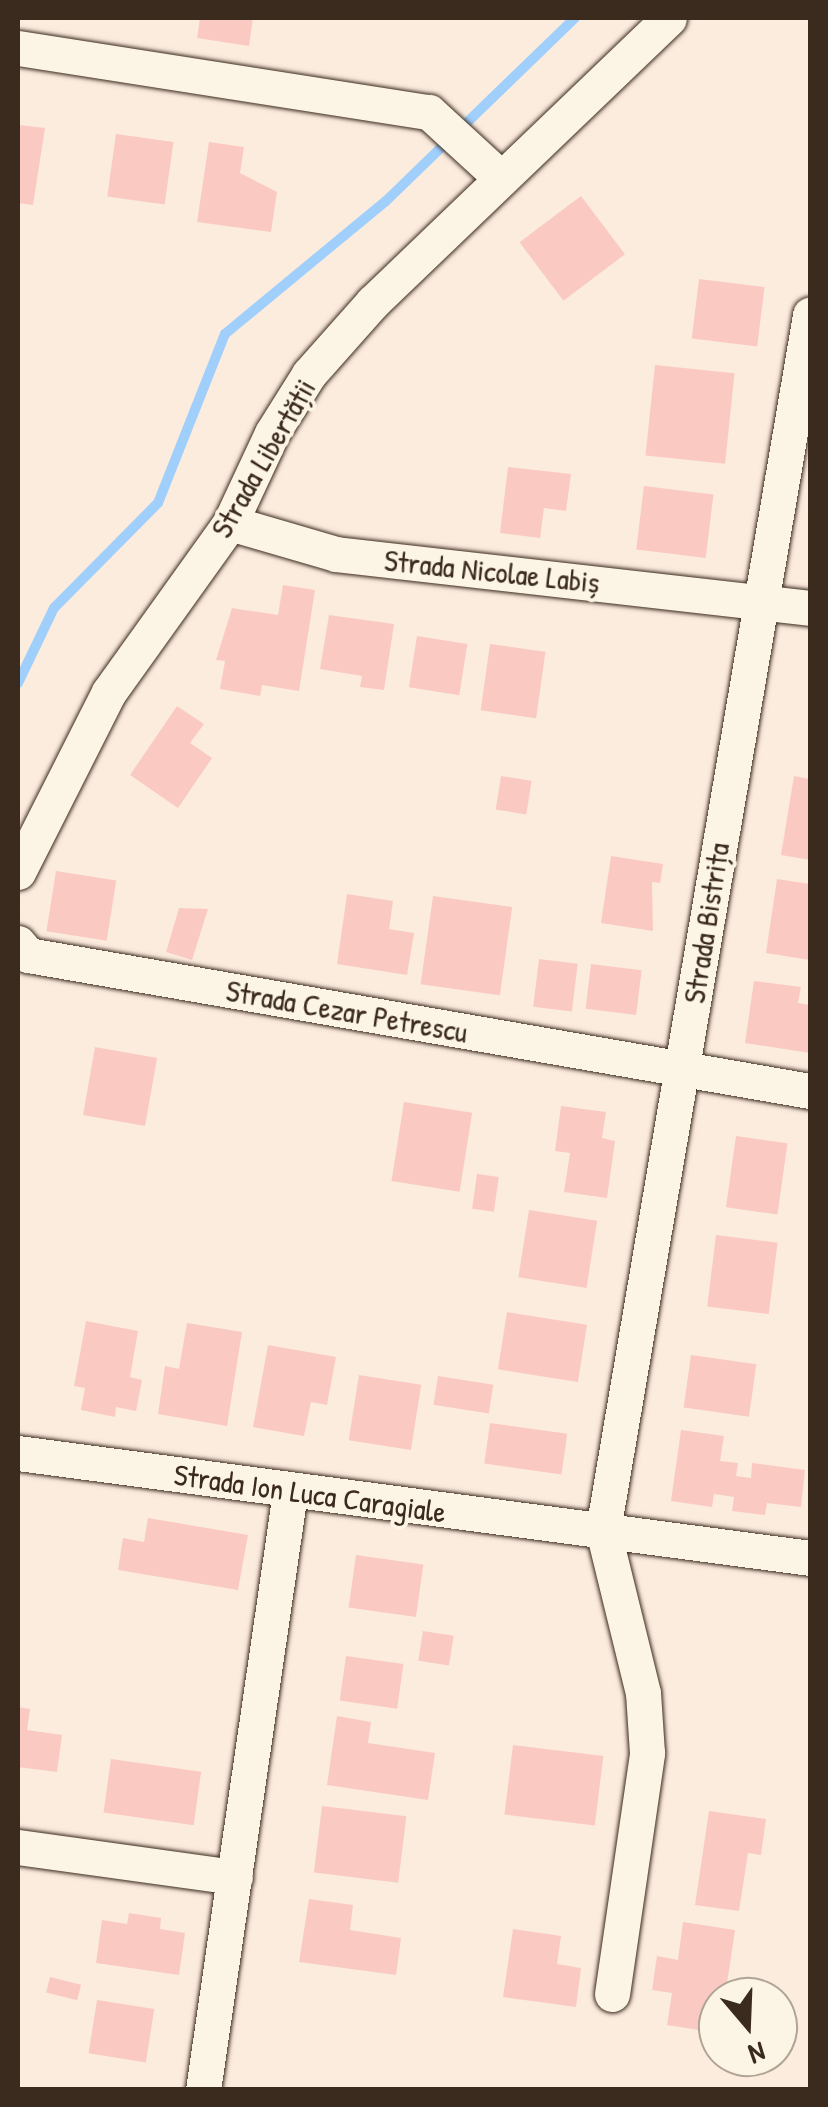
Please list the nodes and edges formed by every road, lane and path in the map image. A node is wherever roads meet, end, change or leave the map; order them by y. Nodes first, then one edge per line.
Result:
1 (669, 18) edge
2 (18, 48) edge
3 (501, 178) junction
4 (810, 315) edge
5 (230, 522) junction
6 (758, 599) junction
7 (810, 608) edge
8 (18, 872) edge
9 (18, 942) edge
10 (682, 1070) junction
11 (810, 1091) edge
12 (18, 1453) edge
13 (290, 1492) junction
14 (603, 1530) junction
15 (810, 1558) edge
16 (18, 1848) edge
17 (235, 1877) junction
18 (612, 1994) dead end
19 (203, 2090) edge

1 - 3 street, Strada Libertății
2 - 3 street
3 - 5 street, Strada Libertății
4 - 6 street, Strada Bistrița
5 - 6 street, Strada Nicolae Labiș
5 - 8 street, Strada Libertății
6 - 7 street, Strada Nicolae Labiș
6 - 10 street, Strada Bistrița
9 - 10 street, Strada Cezar Petrescu
10 - 11 street, Strada Cezar Petrescu
10 - 14 street, Strada Bistrița
12 - 13 street, Strada Ion Luca Caragiale
13 - 14 street, Strada Ion Luca Caragiale
13 - 17 street
14 - 15 street, Strada Ion Luca Caragiale
14 - 18 street
16 - 17 street
17 - 19 street

